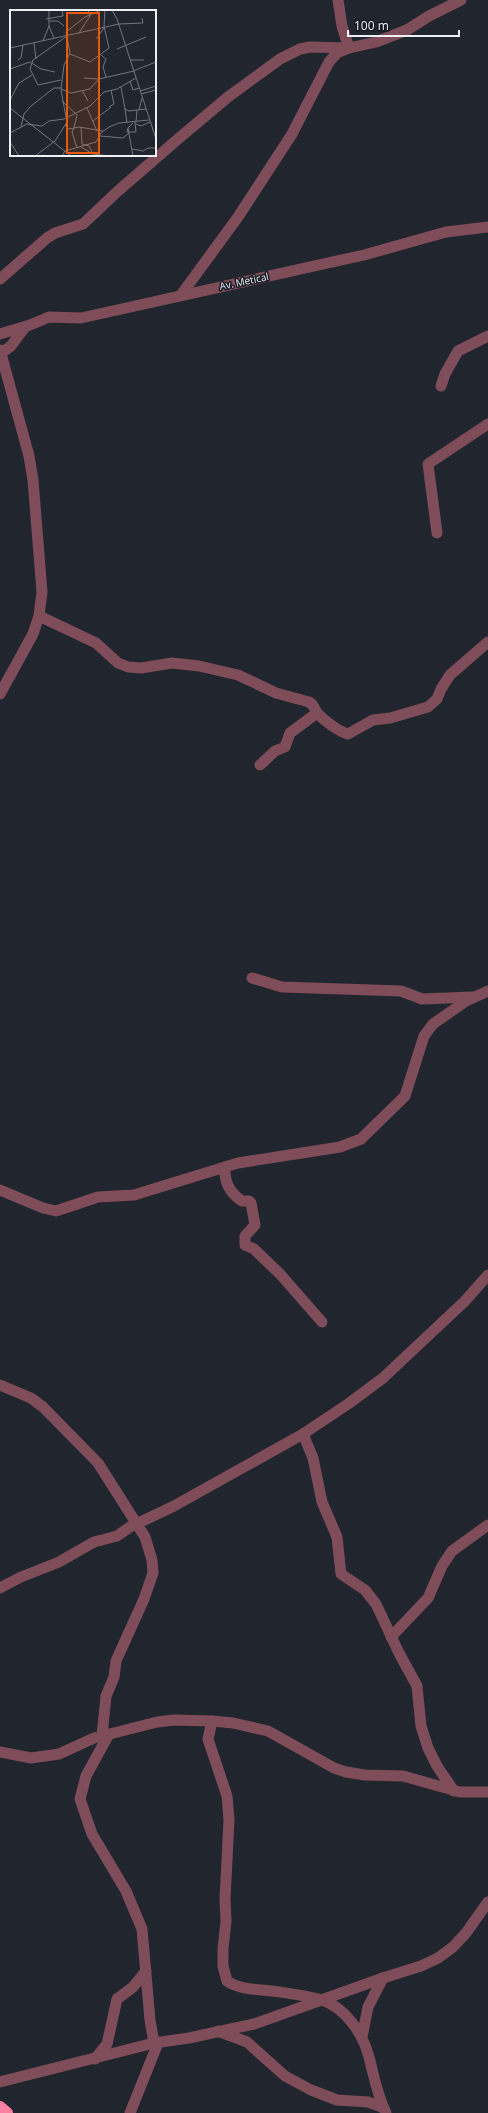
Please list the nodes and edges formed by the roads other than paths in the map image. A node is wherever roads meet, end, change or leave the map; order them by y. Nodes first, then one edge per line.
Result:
1 (338, 0) edge
2 (461, 0) edge
3 (349, 48) junction
4 (488, 227) edge
5 (0, 280) edge
6 (181, 295) junction
7 (25, 327) junction
8 (0, 334) edge
9 (488, 336) edge
10 (0, 353) edge
11 (441, 386) dead end
12 (488, 424) edge
13 (437, 533) dead end
14 (39, 616) junction
15 (488, 642) edge
16 (0, 694) edge
17 (316, 713) junction
18 (260, 765) dead end
19 (252, 978) dead end
20 (488, 991) edge
21 (472, 997) junction
22 (225, 1167) junction
23 (0, 1190) edge
24 (488, 1275) edge
25 (322, 1322) dead end
26 (0, 1385) edge
27 (303, 1434) junction
28 (136, 1523) junction
29 (488, 1525) edge
30 (0, 1588) edge
31 (391, 1637) junction
32 (212, 1721) junction
33 (106, 1735) junction
34 (0, 1752) edge
35 (454, 1791) junction
36 (488, 1792) edge
37 (488, 1902) edge
38 (146, 1971) junction
39 (383, 1978) junction
40 (322, 2000) junction
41 (240, 2027) junction
42 (218, 2031) junction
43 (362, 2037) junction
44 (243, 2040) junction
45 (156, 2043) junction
46 (95, 2059) junction
47 (0, 2082) edge
48 (378, 2092) junction
49 (368, 2102) junction
50 (0, 2107) edge
51 (384, 2110) edge
52 (7, 2113) edge
53 (130, 2113) edge

1 - 3 street
2 - 3 street
3 - 5 street
3 - 6 street
4 - 6 street, Av. Metical
6 - 7 street, Av. Metical
7 - 8 street, Av. Metical
7 - 10 street
9 - 11 street
10 - 14 street
12 - 13 street
14 - 16 street
14 - 17 street
15 - 17 street
17 - 18 street
19 - 21 street
20 - 21 street
21 - 22 street
22 - 23 street
22 - 25 street
24 - 27 street
26 - 28 street
27 - 28 street
27 - 31 street
28 - 30 street
28 - 33 street
29 - 31 street
31 - 35 street
32 - 33 street
32 - 35 street
32 - 40 street
33 - 34 street
33 - 38 street
35 - 36 street
37 - 39 street
38 - 45 street
38 - 46 street
39 - 40 street
39 - 43 street
40 - 41 street
40 - 43 street
41 - 42 street
41 - 44 street
42 - 44 street
42 - 45 street
43 - 48 street
44 - 49 street
45 - 46 street
45 - 53 street
46 - 47 street
48 - 49 street
48 - 51 street
49 - 51 street
50 - 52 highway

